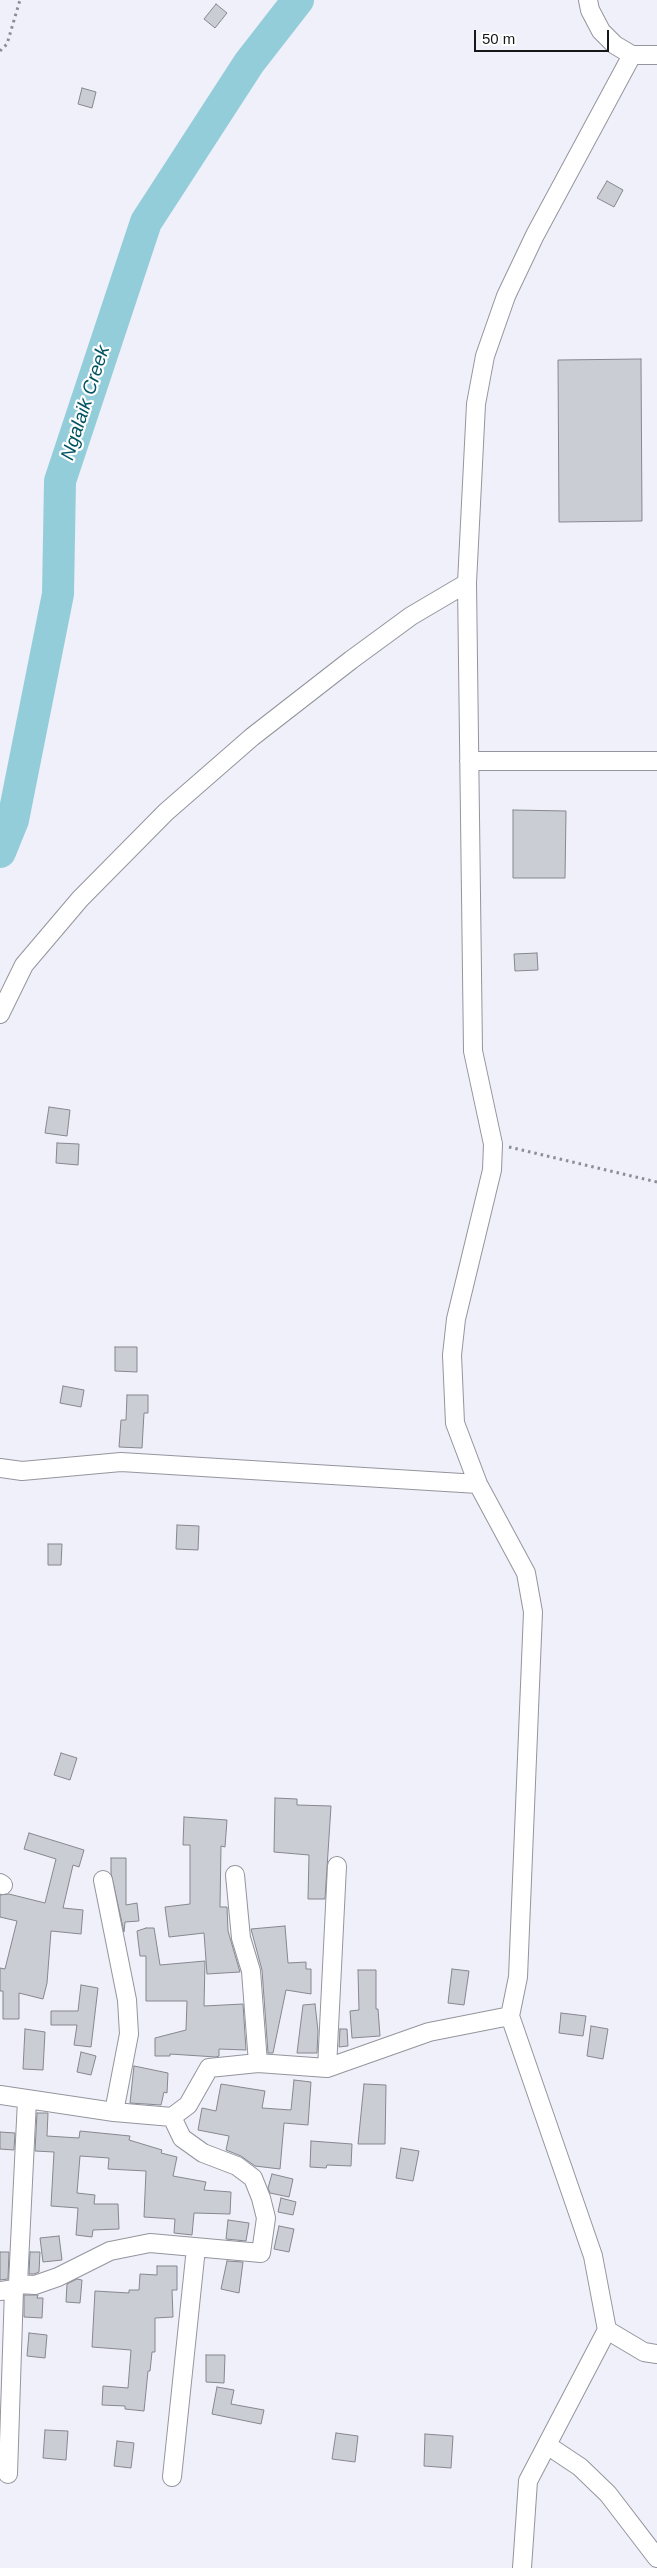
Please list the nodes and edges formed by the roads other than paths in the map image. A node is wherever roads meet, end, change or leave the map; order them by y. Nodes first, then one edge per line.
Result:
1 (588, 0) edge
2 (632, 55) junction
3 (657, 55) edge
4 (467, 583) junction
5 (469, 761) junction
6 (657, 761) edge
7 (0, 1014) edge
8 (0, 1468) edge
9 (478, 1484) junction
10 (337, 1866) dead end
11 (235, 1875) dead end
12 (103, 1880) dead end
13 (510, 2016) junction
14 (258, 2063) junction
15 (327, 2068) junction
16 (0, 2095) edge
17 (27, 2100) junction
18 (114, 2112) junction
19 (172, 2117) junction
20 (196, 2248) junction
21 (11, 2288) edge
22 (607, 2330) junction
23 (657, 2354) edge
24 (547, 2445) junction
25 (8, 2474) dead end
26 (172, 2477) dead end
27 (657, 2558) edge
28 (522, 2568) edge

1 - 2 street
2 - 3 street
2 - 4 street
4 - 5 street
4 - 7 street
5 - 6 street
5 - 9 street
8 - 9 street
9 - 13 street
10 - 15 street
11 - 14 street
12 - 18 street
13 - 15 street
13 - 22 street
14 - 15 street
14 - 19 street
16 - 17 street
17 - 18 street
17 - 21 street
18 - 19 street
19 - 20 street
20 - 21 street
20 - 26 street
21 - 25 street
22 - 23 street
22 - 24 street
24 - 27 street
24 - 28 street

